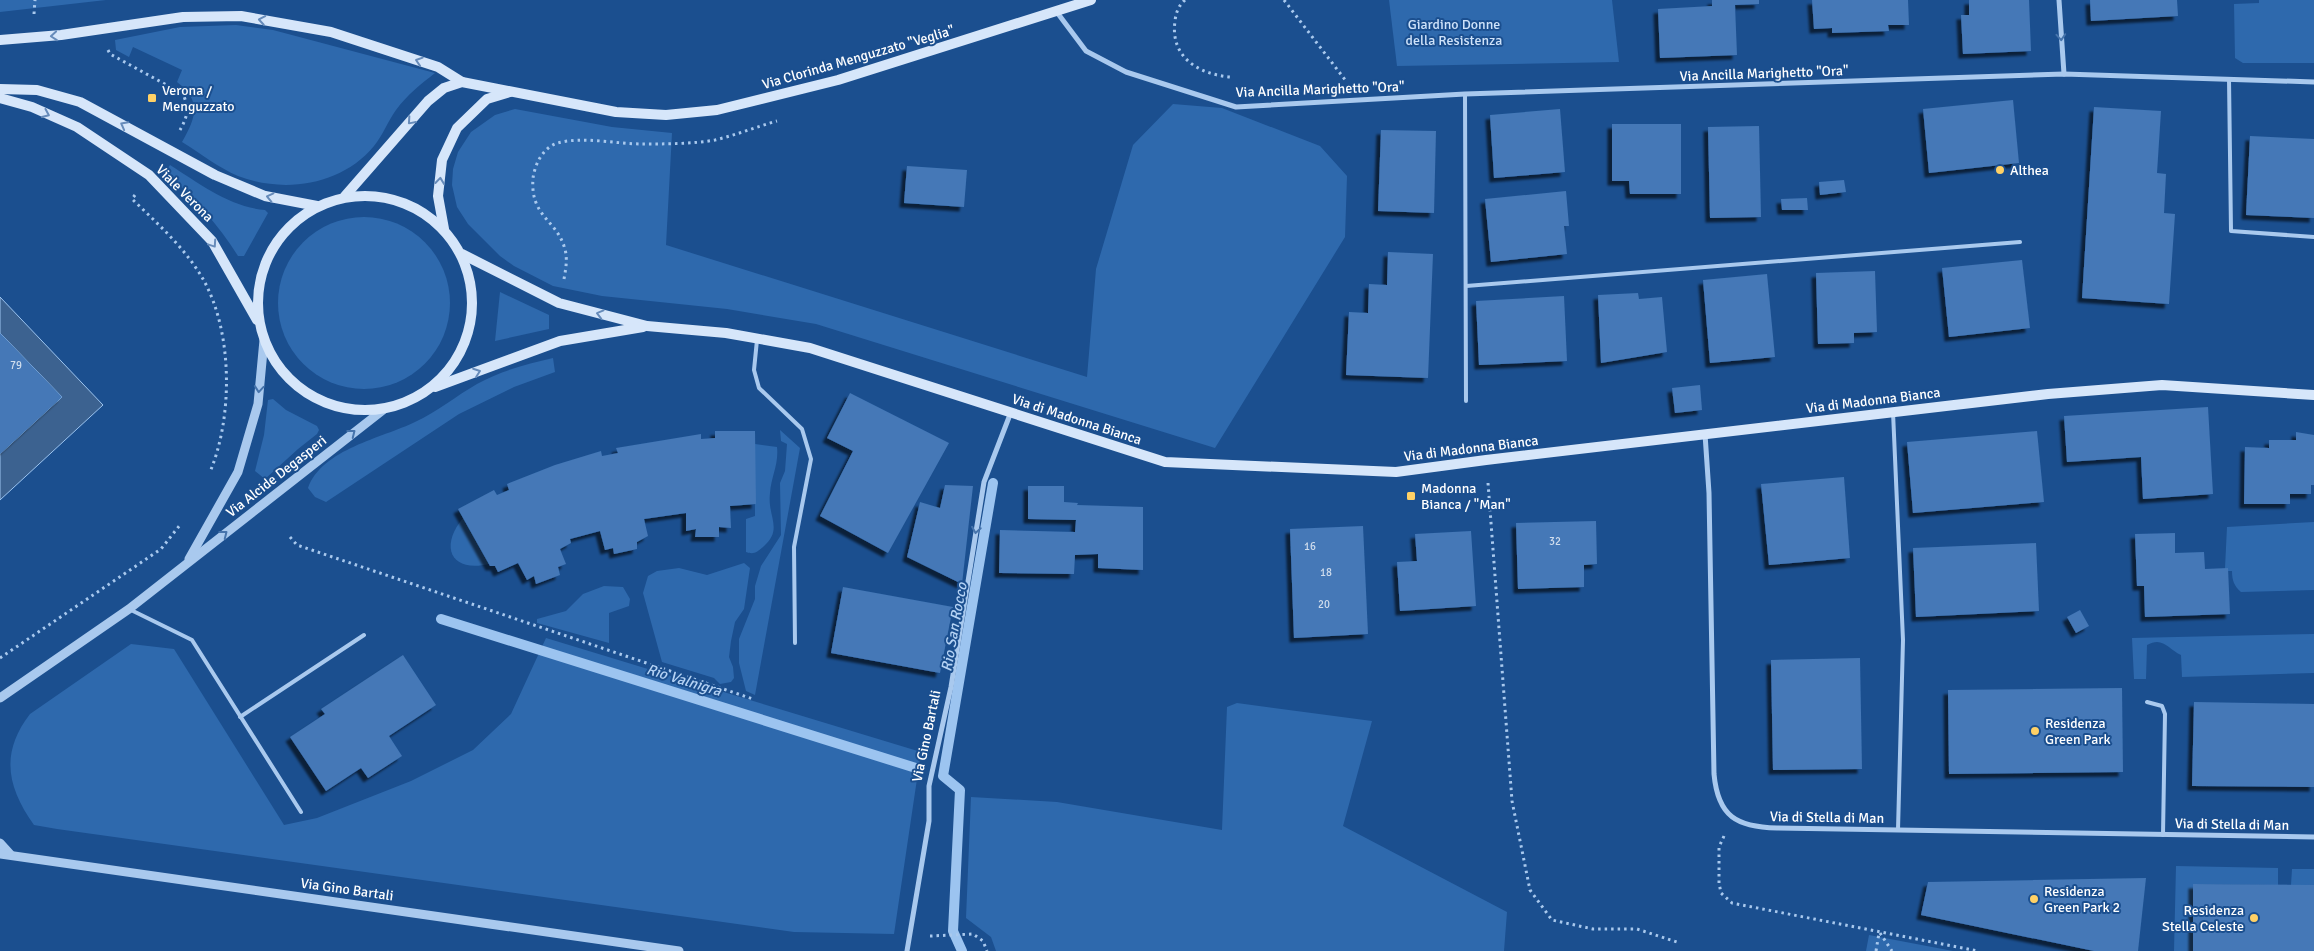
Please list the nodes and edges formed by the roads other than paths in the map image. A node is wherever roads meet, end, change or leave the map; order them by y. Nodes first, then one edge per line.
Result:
1 (1091, 0) edge
2 (2059, 0) edge
3 (1056, 11) junction
4 (0, 40) edge
5 (2064, 74) junction
6 (2229, 79) junction
7 (462, 82) junction
8 (2314, 82) edge
9 (0, 89) edge
10 (511, 92) junction
11 (1464, 94) junction
12 (0, 98) edge
13 (345, 196) junction
14 (318, 206) junction
15 (444, 229) junction
16 (2314, 237) edge
17 (2020, 242) dead end
18 (462, 254) junction
19 (1466, 286) junction
20 (259, 323) junction
21 (647, 326) junction
22 (758, 338) junction
23 (264, 340) junction
24 (432, 388) junction
25 (2314, 394) edge
26 (1466, 401) dead end
27 (383, 410) junction
28 (1011, 412) junction
29 (1893, 412) junction
30 (1705, 434) junction
31 (186, 564) junction
32 (128, 609) junction
33 (364, 635) dead end
34 (795, 642) dead end
35 (0, 698) edge
36 (2147, 702) dead end
37 (240, 716) junction
38 (300, 812) dead end
39 (1898, 830) junction
40 (2163, 834) junction
41 (2314, 837) edge
42 (0, 843) edge
43 (0, 854) edge
44 (10, 854) junction
45 (679, 951) edge
46 (906, 951) edge

1 - 3 main road, Via Clorinda Menguzzato "Veglia"
2 -> 5 street
3 - 10 main road, Via Clorinda Menguzzato "Veglia"
3 - 11 street, Via Ancilla Marighetto "Ora"
7 -> 4 main road
5 - 6 street, Via Ancilla Marighetto "Ora"
5 - 11 street, Via Ancilla Marighetto "Ora"
6 - 8 street, Via Ancilla Marighetto "Ora"
6 - 16 lane
7 - 10 main road, Via Clorinda Menguzzato "Veglia"
7 -> 13 main road
14 -> 9 main road, Viale Verona
15 -> 10 main road, Via Clorinda Menguzzato "Veglia"
11 - 19 lane
12 -> 20 main road, Viale Verona
13 - 14 main road
13 - 15 main road
14 - 20 main road
15 - 18 main road
17 - 19 lane
21 -> 18 main road, Via di Madonna Bianca
18 - 24 main road
19 - 26 lane
20 - 23 main road
21 - 22 main road, Via di Madonna Bianca
24 -> 21 main road, Via di Madonna Bianca
22 - 28 main road, Via di Madonna Bianca
22 - 34 lane
23 - 27 main road
23 -> 31 street, Via Alcide Degasperi
24 - 27 main road
25 - 29 main road, Via di Madonna Bianca
31 -> 27 street, Via Alcide Degasperi
28 - 30 main road, Via di Madonna Bianca
28 -> 46 street, Via Gino Bartali
29 - 30 main road, Via di Madonna Bianca
29 - 39 lane
30 - 39 street, Via di Stella di Man
31 - 32 street, Via Alcide Degasperi
32 - 35 street, Via Alcide Degasperi
32 - 37 lane
33 - 37 lane
36 - 40 lane
37 - 38 lane
39 - 40 street, Via di Stella di Man
40 - 41 street, Via di Stella di Man
42 - 44 street
43 - 44 street, Via Gino Bartali
44 - 45 street, Via Gino Bartali

